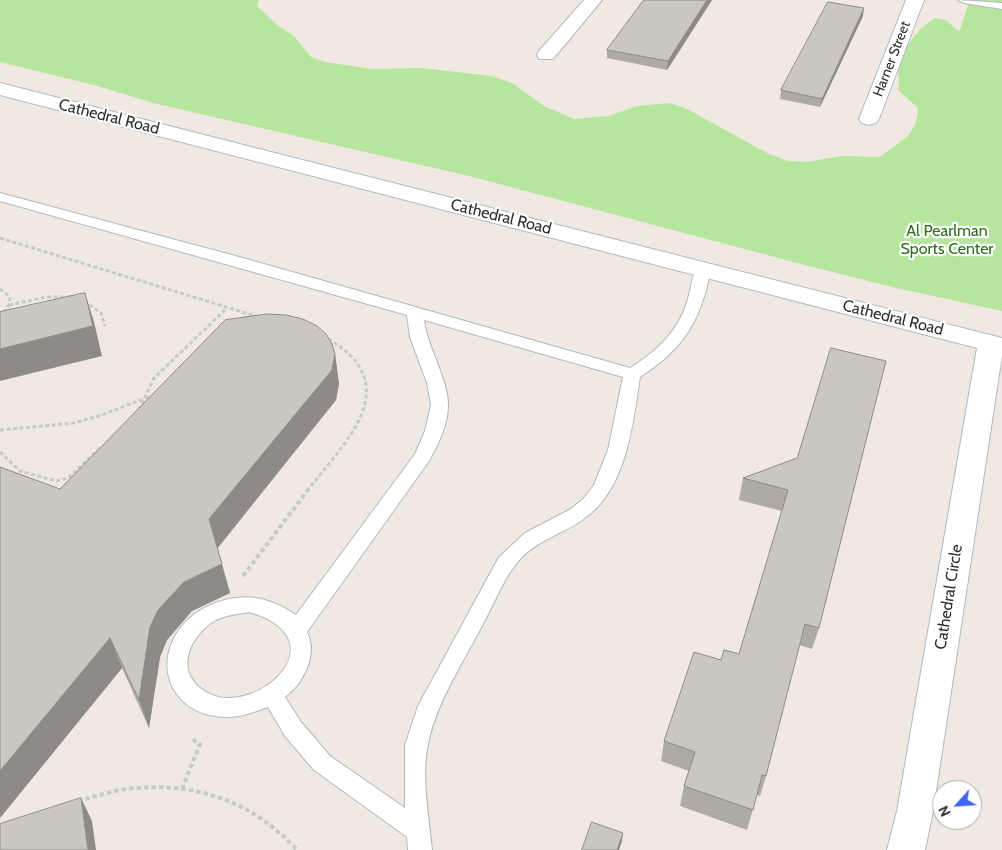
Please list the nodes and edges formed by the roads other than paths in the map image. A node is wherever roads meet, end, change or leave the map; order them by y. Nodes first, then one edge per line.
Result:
1 (593, 0) edge
2 (915, 0) edge
3 (964, 0) edge
4 (1002, 6) edge
5 (546, 55) dead end
6 (0, 89) edge
7 (869, 119) dead end
8 (0, 197) edge
9 (704, 269) junction
10 (415, 314) junction
11 (996, 345) edge
12 (632, 374) junction
13 (297, 629) junction
14 (272, 696) junction
15 (419, 840) edge
16 (906, 850) edge

1 - 5 street
2 - 7 street, Harner Street
3 - 4 lane
6 - 9 street, Cathedral Road
8 - 10 lane
9 - 11 street, Cathedral Road
9 - 12 lane
10 - 12 lane
10 - 13 lane
11 - 16 street, Cathedral Circle
12 - 15 lane
13 - 14 lane
13 - 14 lane
14 - 15 lane

